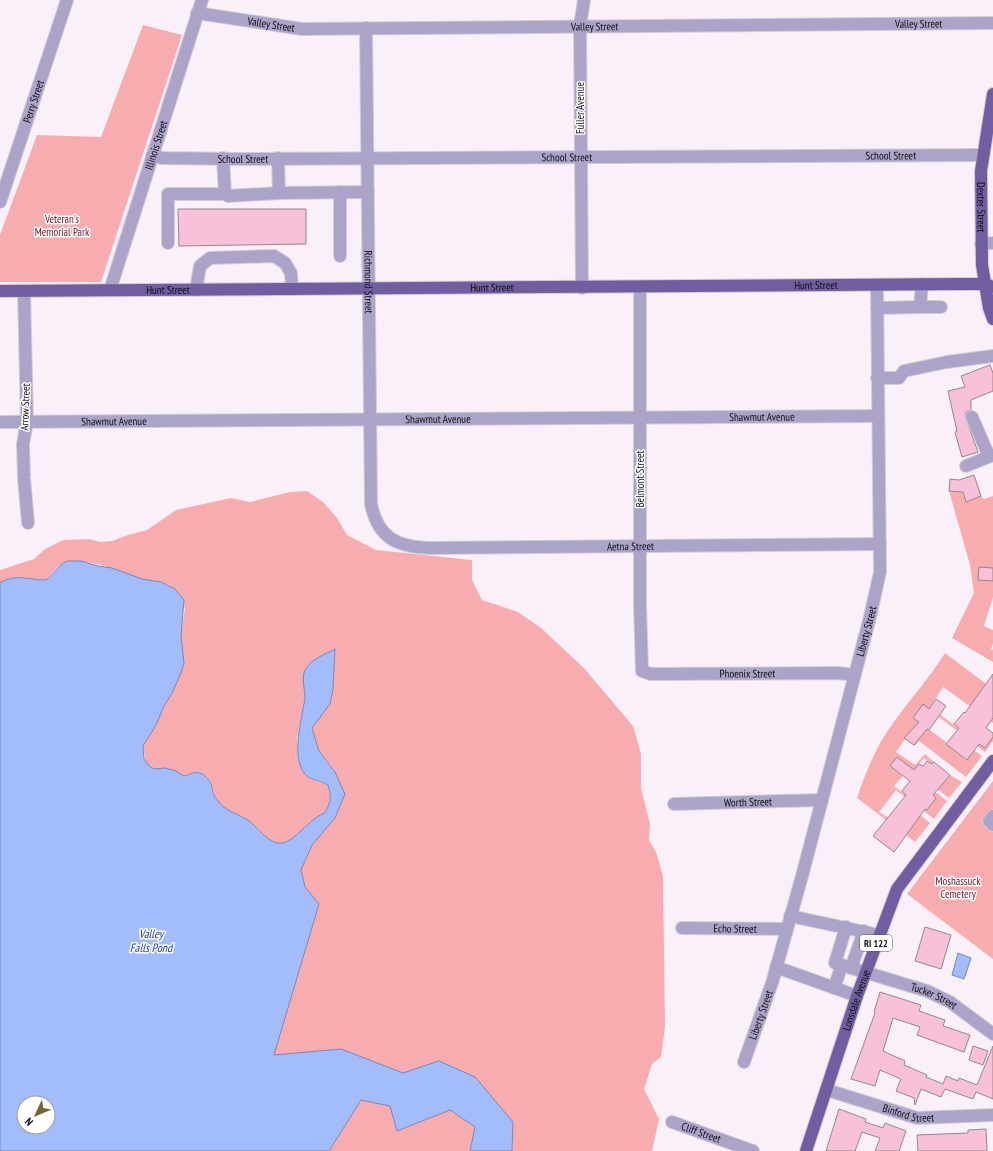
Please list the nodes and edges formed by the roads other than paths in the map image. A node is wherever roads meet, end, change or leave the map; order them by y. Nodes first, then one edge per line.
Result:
1 (67, 0) edge
2 (202, 0) edge
3 (584, 0) edge
4 (197, 13) junction
5 (993, 23) edge
6 (580, 26) junction
7 (366, 28) junction
8 (993, 94) edge
9 (983, 155) junction
10 (152, 156) junction
11 (580, 156) junction
12 (367, 157) junction
13 (223, 158) junction
14 (278, 158) junction
15 (279, 192) junction
16 (340, 192) junction
17 (368, 192) junction
18 (225, 194) junction
19 (0, 202) edge
20 (168, 242) dead end
21 (987, 244) edge
22 (340, 256) dead end
23 (922, 284) junction
24 (877, 285) junction
25 (989, 286) edge
26 (640, 287) junction
27 (582, 288) junction
28 (292, 289) junction
29 (369, 289) junction
30 (110, 290) junction
31 (196, 290) junction
32 (0, 291) edge
33 (24, 291) junction
34 (920, 307) junction
35 (941, 307) dead end
36 (877, 308) junction
37 (993, 319) edge
38 (993, 356) edge
39 (877, 378) junction
40 (640, 416) junction
41 (877, 416) junction
42 (972, 417) dead end
43 (370, 419) junction
44 (0, 422) edge
45 (27, 422) junction
46 (991, 456) edge
47 (966, 466) dead end
48 (28, 523) dead end
49 (386, 533) joint
50 (880, 544) junction
51 (641, 547) junction
52 (642, 671) joint
53 (854, 676) junction
54 (993, 760) edge
55 (822, 800) junction
56 (674, 804) dead end
57 (993, 816) edge
58 (993, 825) edge
59 (790, 916) junction
60 (682, 928) dead end
61 (846, 928) junction
62 (787, 929) junction
63 (864, 931) junction
64 (879, 934) junction
65 (776, 967) junction
66 (847, 967) junction
67 (866, 972) junction
68 (834, 988) junction
69 (857, 996) junction
70 (993, 1034) edge
71 (744, 1062) dead end
72 (827, 1090) junction
73 (993, 1115) edge
74 (672, 1122) dead end
75 (753, 1151) edge
76 (806, 1151) edge

1 - 19 street, Perry Street
2 - 4 street, Illinois Street
3 - 6 street, Fuller Avenue
4 - 7 street, Valley Street
4 - 10 street, Illinois Street
5 - 6 street, Valley Street
6 - 7 street, Valley Street
6 - 11 street, Fuller Avenue
7 - 12 street, Richmond Street
8 - 9 main road, Dexter Street
9 - 11 street, School Street
9 - 21 main road, Dexter Street
10 - 13 street, School Street
10 - 30 street, Illinois Street
11 - 12 street, School Street
11 - 27 street, Fuller Avenue
12 - 14 street, School Street
12 - 17 street, Richmond Street
13 - 14 street, School Street
13 - 18 street
14 - 15 street
15 - 16 street
15 - 18 street
16 - 17 street
16 - 22 street
17 - 29 street, Richmond Street
18 - 20 street
21 - 25 main road, Dexter Street
23 - 24 main road, Hunt Street
23 - 25 main road, Hunt Street
23 - 34 street
24 - 26 main road, Hunt Street
24 - 36 street, Liberty Street
25 - 37 main road, Dexter Street
26 - 27 main road, Hunt Street
26 - 40 street, Belmont Street
27 - 29 main road, Hunt Street
28 - 29 main road, Hunt Street
28 - 31 main road, Hunt Street
28 - 31 street
29 - 43 street, Richmond Street
30 - 31 main road, Hunt Street
30 - 33 main road, Hunt Street
32 - 33 main road, Hunt Street
33 - 45 street, Arrow Street
34 - 35 street
34 - 36 street
36 - 39 street, Liberty Street
38 - 39 street
39 - 41 street, Liberty Street
40 - 41 street, Shawmut Avenue
40 - 43 street, Shawmut Avenue
40 - 51 street, Belmont Street
41 - 50 street, Liberty Street
42 - 46 street
43 - 45 street, Shawmut Avenue
43 - 49 street, Richmond Street
44 - 45 street, Shawmut Avenue
45 - 48 street, Arrow Street
46 - 47 street
49 - 51 street, Aetna Street
50 - 51 street, Aetna Street
50 - 53 street, Liberty Street
51 - 52 street, Belmont Street
52 - 53 street, Phoenix Street
53 - 55 street, Liberty Street
54 - 64 main road, Lonsdale Avenue / RI 122
55 - 56 street, Worth Street
55 - 59 street, Liberty Street
57 - 58 street
59 - 61 street
59 - 62 street, Liberty Street
60 - 62 street, Echo Street
61 - 63 street
61 - 66 street
62 - 65 street, Liberty Street
63 - 64 street
63 - 66 street
64 - 67 main road, Lonsdale Avenue / RI 122
65 - 68 street
65 - 71 street, Liberty Street
66 - 67 street, Tucker Street
66 - 68 street
67 - 69 main road, Lonsdale Avenue / RI 122
67 - 70 street, Tucker Street
68 - 69 street
69 - 72 main road, Lonsdale Avenue / RI 122
72 - 73 street, Binford Street
72 - 76 main road, Lonsdale Avenue / RI 122
74 - 75 street, Cliff Street

